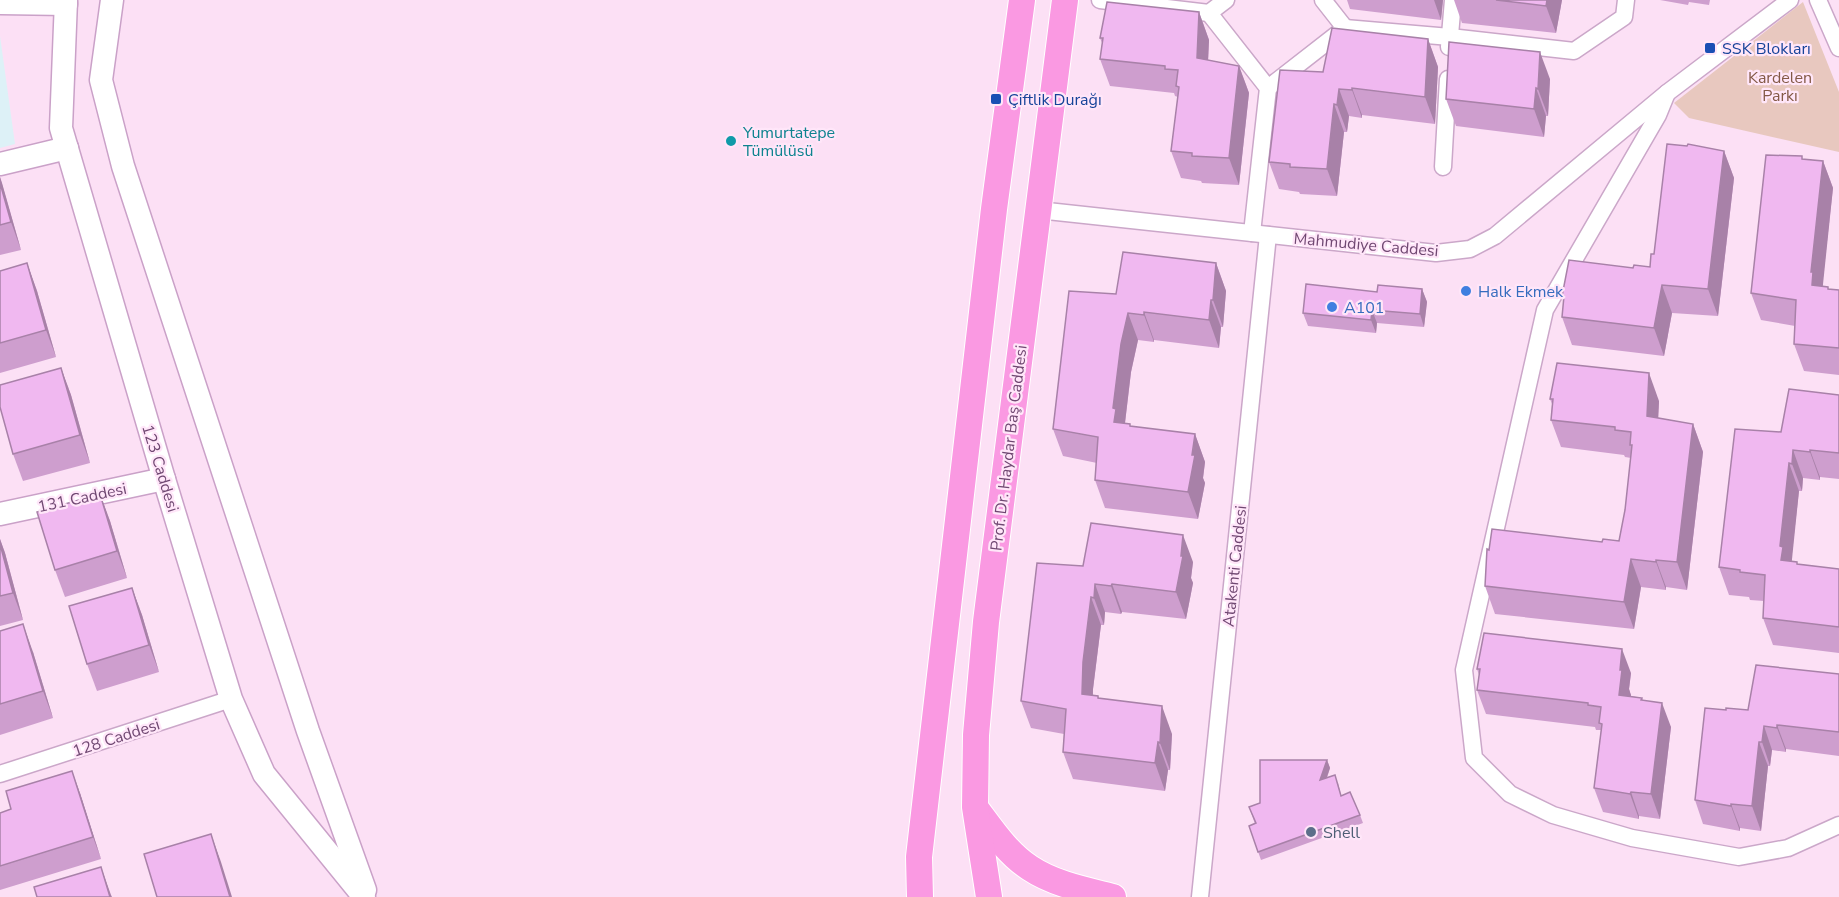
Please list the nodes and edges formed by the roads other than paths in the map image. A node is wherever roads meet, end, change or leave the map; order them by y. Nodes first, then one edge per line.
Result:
1 (112, 0) edge
2 (1022, 0) edge
3 (1065, 0) edge
4 (1100, 0) edge
5 (1226, 0) edge
6 (1323, 0) edge
7 (1453, 0) edge
8 (1626, 0) edge
9 (1790, 0) edge
10 (1818, 0) edge
11 (66, 2) edge
12 (0, 3) edge
13 (1209, 13) junction
14 (1345, 28) junction
15 (1450, 37) junction
16 (1839, 48) edge
17 (1268, 88) junction
18 (1667, 93) junction
19 (67, 148) junction
20 (0, 164) edge
21 (1443, 168) dead end
22 (1038, 210) junction
23 (1260, 234) junction
24 (164, 479) junction
25 (0, 514) edge
26 (231, 699) junction
27 (0, 774) edge
28 (975, 807) junction
29 (1839, 825) edge
30 (366, 897) edge
31 (920, 897) edge
32 (989, 897) edge
33 (1113, 897) edge
34 (1200, 897) edge

1 - 30 main road, 123 Caddesi
2 - 31 main road
3 - 22 main road, Prof. Dr. Haydar Baş Caddesi
4 - 13 street
5 - 13 street
6 - 14 street
7 - 15 street
8 - 15 street
9 - 18 street, Mahmudiye Caddesi
10 - 16 street
11 - 12 main road
11 - 19 main road, 123 Caddesi
13 - 17 street
14 - 15 street
14 - 17 street
15 - 21 street
17 - 23 street, Atakenti Caddesi
18 - 23 street, Mahmudiye Caddesi
18 - 29 street
19 - 20 main road
19 - 24 main road, 123 Caddesi
22 - 23 street, Mahmudiye Caddesi
22 - 28 main road, Prof. Dr. Haydar Baş Caddesi
23 - 34 street, Atakenti Caddesi
24 - 25 main road, 131 Caddesi
24 - 26 main road, 123 Caddesi
26 - 27 street, 128 Caddesi
26 - 30 main road, 123 Caddesi
28 - 32 main road, Prof. Dr. Haydar Baş Caddesi
28 - 33 main road

